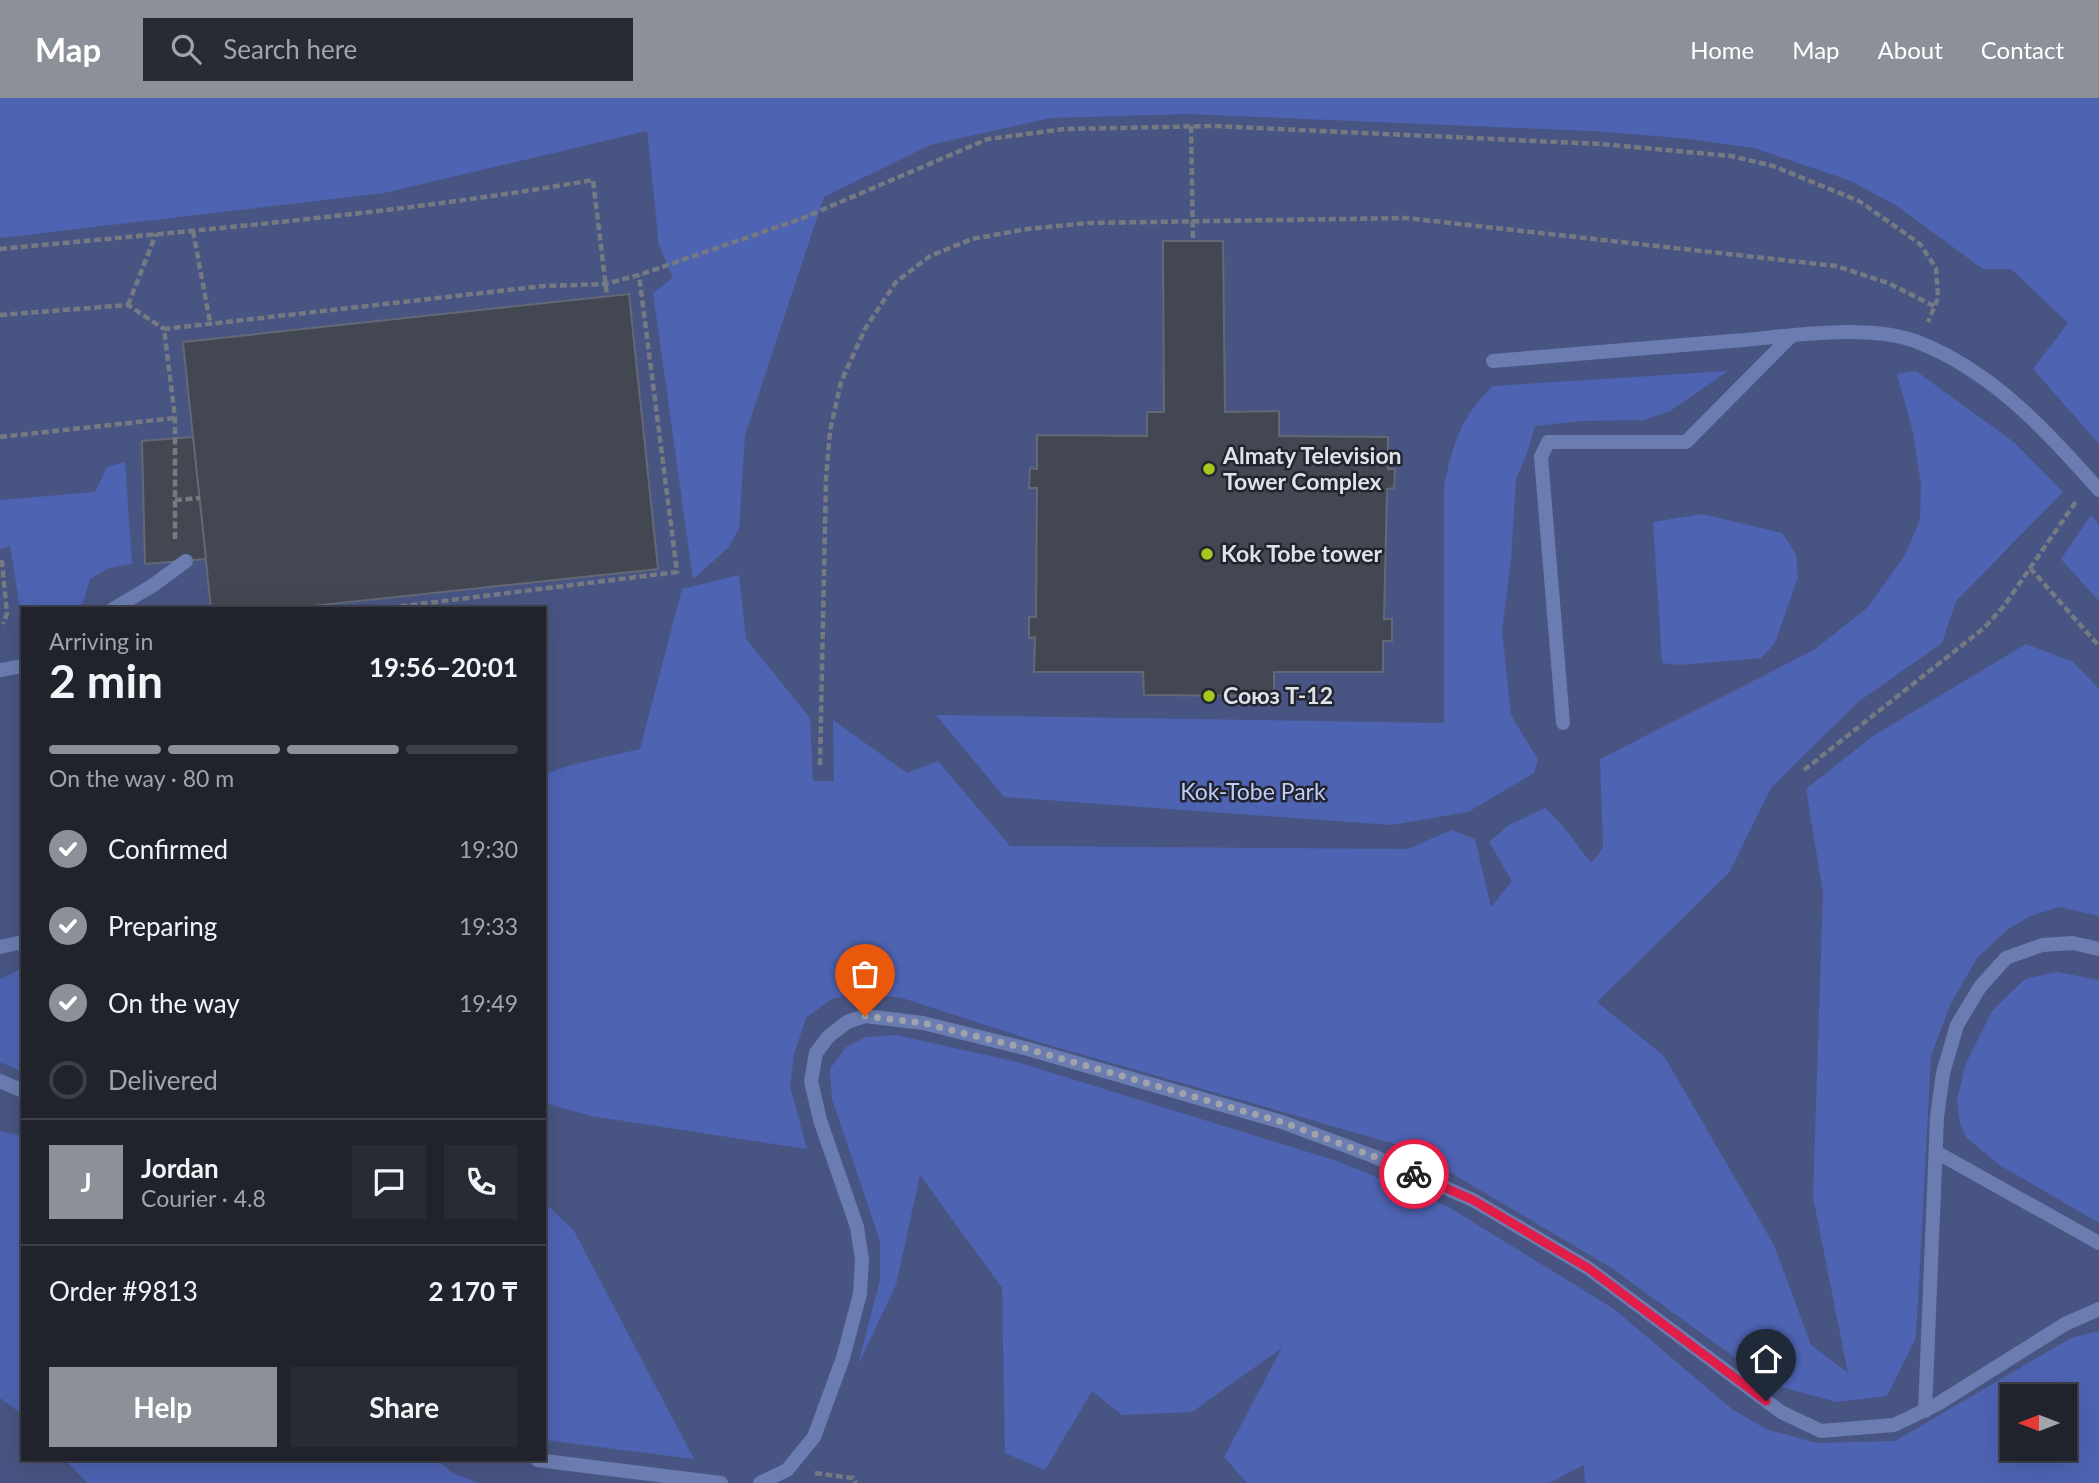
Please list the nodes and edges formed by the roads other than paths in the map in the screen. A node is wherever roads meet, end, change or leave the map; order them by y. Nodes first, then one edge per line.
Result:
1 (1790, 337) junction
2 (1493, 360) dead end
3 (2095, 485) edge
4 (181, 556) road end
5 (116, 607) edge
6 (21, 666) edge
7 (0, 670) edge
8 (1563, 723) dead end
9 (21, 942) edge
10 (0, 947) edge
11 (2099, 949) edge
12 (0, 1081) edge
13 (21, 1090) edge
14 (1936, 1152) junction
15 (2099, 1243) edge
16 (2099, 1308) edge
17 (1925, 1411) junction
18 (545, 1461) edge
19 (721, 1483) edge
20 (760, 1483) edge

1 - 2 lane
1 - 3 lane
1 - 8 lane
4 - 5 lane
6 - 7 lane
9 - 10 lane
11 - 14 lane
12 - 13 lane
14 - 15 lane
14 - 17 lane
16 - 17 lane
17 - 20 lane
18 - 19 lane

